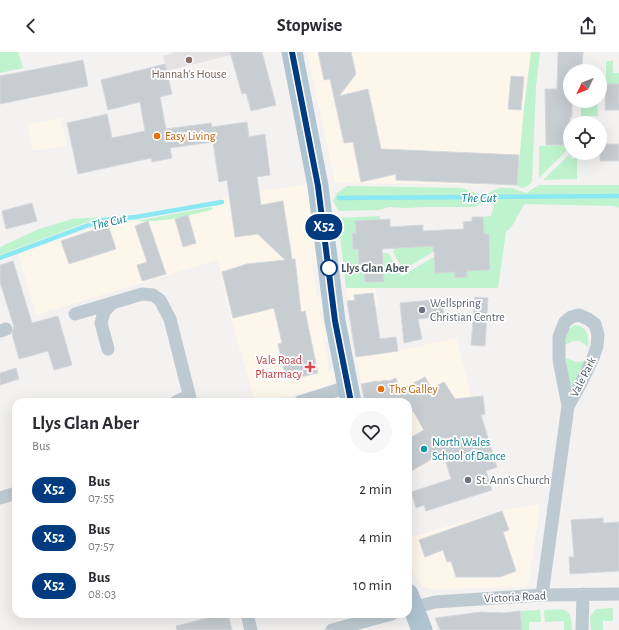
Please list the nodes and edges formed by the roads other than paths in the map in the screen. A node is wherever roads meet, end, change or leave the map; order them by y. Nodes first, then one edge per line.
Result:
1 (292, 52) edge
2 (112, 303) junction
3 (75, 314) dead end
4 (108, 349) dead end
5 (349, 395) edge
6 (190, 398) edge
7 (328, 398) edge
8 (568, 406) junction
9 (12, 494) edge
10 (0, 498) edge
11 (583, 594) junction
12 (619, 594) edge
13 (542, 595) junction
14 (412, 604) edge
15 (412, 608) edge
16 (247, 618) edge
17 (377, 618) edge
18 (251, 630) edge
19 (332, 630) edge
20 (422, 630) edge
21 (582, 630) edge

1 - 5 main road
2 - 3 street
2 - 4 street
2 - 6 street
5 - 7 street
8 - 8 street, Vale Park
8 - 13 street, Vale Park
9 - 10 street
11 - 12 street, Victoria Road
11 - 13 street, Victoria Road
11 - 21 street
13 - 14 street, Victoria Road
15 - 20 main road
16 - 18 street
17 - 19 street

